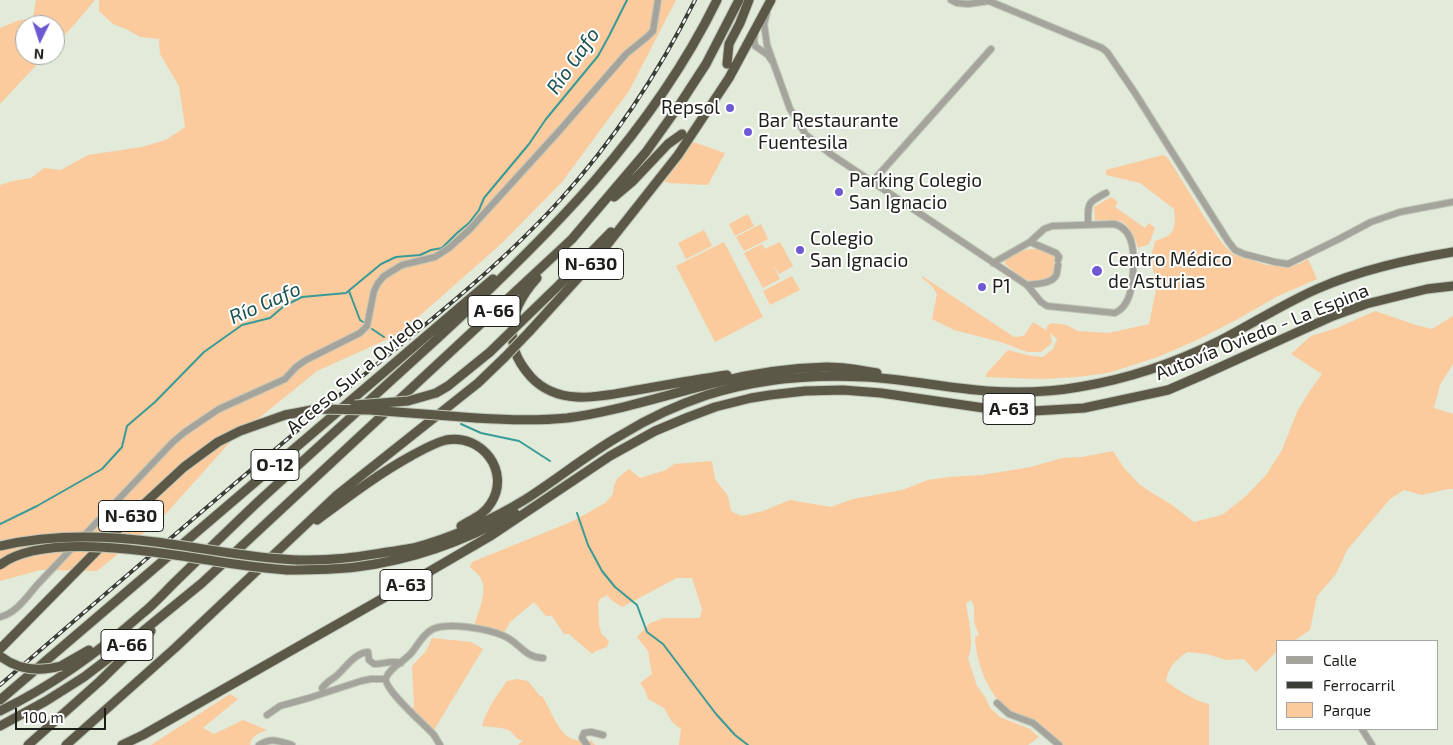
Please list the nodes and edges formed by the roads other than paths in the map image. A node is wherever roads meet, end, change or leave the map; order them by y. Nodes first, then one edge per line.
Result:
1 (658, 0) edge
2 (717, 0) edge
3 (739, 0) edge
4 (749, 0) edge
5 (771, 0) edge
6 (951, 0) edge
7 (754, 33) junction
8 (767, 45) junction
9 (757, 48) junction
10 (992, 49) dead end
11 (740, 58) junction
12 (727, 64) dead end
13 (776, 69) junction
14 (682, 134) dead end
15 (873, 181) junction
16 (649, 192) junction
17 (1106, 193) dead end
18 (1453, 202) edge
19 (598, 210) junction
20 (1088, 224) junction
21 (550, 230) junction
22 (572, 239) junction
23 (1030, 242) junction
24 (1453, 252) edge
25 (992, 263) junction
26 (1028, 285) junction
27 (1453, 286) edge
28 (829, 367) junction
29 (1048, 391) junction
30 (317, 409) junction
31 (565, 485) junction
32 (0, 546) edge
33 (281, 548) junction
34 (395, 551) junction
35 (0, 565) edge
36 (202, 583) junction
37 (172, 585) junction
38 (0, 617) edge
39 (0, 649) edge
40 (0, 656) edge
41 (542, 658) dead end
42 (401, 663) junction
43 (243, 678) junction
44 (386, 679) junction
45 (324, 693) junction
46 (0, 700) edge
47 (997, 703) dead end
48 (0, 711) edge
49 (267, 715) dead end
50 (0, 726) edge
51 (1363, 730) edge
52 (602, 735) dead end
53 (28, 745) edge
54 (66, 745) edge
55 (122, 745) edge
56 (134, 745) edge
57 (259, 745) edge
58 (292, 745) edge
59 (440, 745) edge
60 (587, 745) edge
61 (1059, 745) edge
62 (1372, 745) edge

1 - 38 street
2 - 21 highway, A-66
3 - 19 highway, A-66
4 - 12 highway
5 - 7 highway, N-630
5 - 8 street
6 - 18 street
7 - 8 street
7 - 9 street
7 - 11 highway, N-630
8 - 13 street
9 - 11 street
9 - 13 street
10 - 15 street
11 - 16 highway, N-630
13 - 15 street
14 - 19 highway
15 - 25 street
16 - 30 highway, N-630, bridge
16 - 33 highway, N-630, bridge
17 - 20 street
19 - 22 highway, A-66
20 - 23 street
20 - 26 street
21 - 37 highway, A-66
21 - 46 highway, Acceso Sur a Oviedo / O-12
22 - 28 highway
22 - 36 highway, A-66
23 - 25 street
23 - 26 street
24 - 29 highway, Autovía Oviedo - La Espina / A-63
25 - 26 street
27 - 31 highway, Autovía Oviedo - La Espina / A-63
28 - 29 highway
28 - 30 highway, bridge
29 - 34 highway, A-63
30 - 39 highway, N-630, bridge
31 - 35 highway, bridge
31 - 43 highway, A-63
32 - 34 highway, A-63, bridge
33 - 34 highway
33 - 54 highway, N-630
36 - 50 highway, A-66
36 - 53 highway
37 - 40 highway, bridge
37 - 48 highway, A-66
41 - 42 street
42 - 44 street
42 - 45 street
43 - 55 highway, A-63
43 - 56 highway
44 - 45 street
44 - 59 street
45 - 49 street
47 - 61 street
51 - 62 street
52 - 60 street
57 - 58 street

